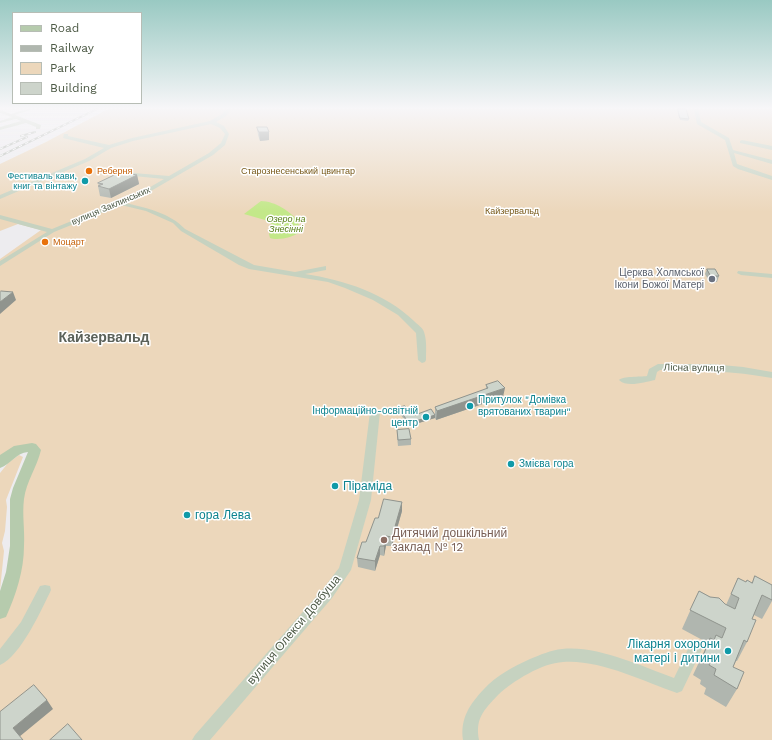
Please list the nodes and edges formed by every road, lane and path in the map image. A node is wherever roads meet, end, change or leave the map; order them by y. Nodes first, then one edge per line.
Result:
1 (94, 144) edge
2 (120, 144) edge
3 (222, 144) edge
4 (728, 144) edge
5 (750, 144) edge
6 (109, 147) junction
7 (772, 148) edge
8 (731, 151) junction
9 (772, 162) edge
10 (119, 173) edge
11 (170, 178) junction
12 (772, 178) edge
13 (0, 197) edge
14 (121, 203) junction
15 (0, 217) edge
16 (52, 231) junction
17 (0, 264) edge
18 (323, 268) dead end
19 (741, 273) dead end
20 (292, 274) junction
21 (772, 276) edge
22 (422, 360) dead end
23 (772, 375) edge
24 (624, 380) dead end
25 (375, 412) dead end
26 (0, 463) edge
27 (45, 590) dead end
28 (0, 612) edge
29 (696, 647) dead end
30 (0, 658) edge
31 (200, 740) edge
32 (471, 740) edge

1 - 6 street
2 - 6 street
3 - 11 street, вулиця Заклинських
4 - 8 street
5 - 7 street
6 - 13 street
8 - 9 street
8 - 12 street
10 - 11 street
11 - 14 street, вулиця Заклинських
14 - 16 street, вулиця Заклинських
14 - 20 street
15 - 16 street
16 - 17 street, вулиця Заклинських
18 - 20 street
19 - 21 street
20 - 22 street
23 - 24 street, Лісна вулиця
25 - 31 street, вулиця Олекси Довбуша
26 - 28 main road
27 - 30 street
29 - 32 street

